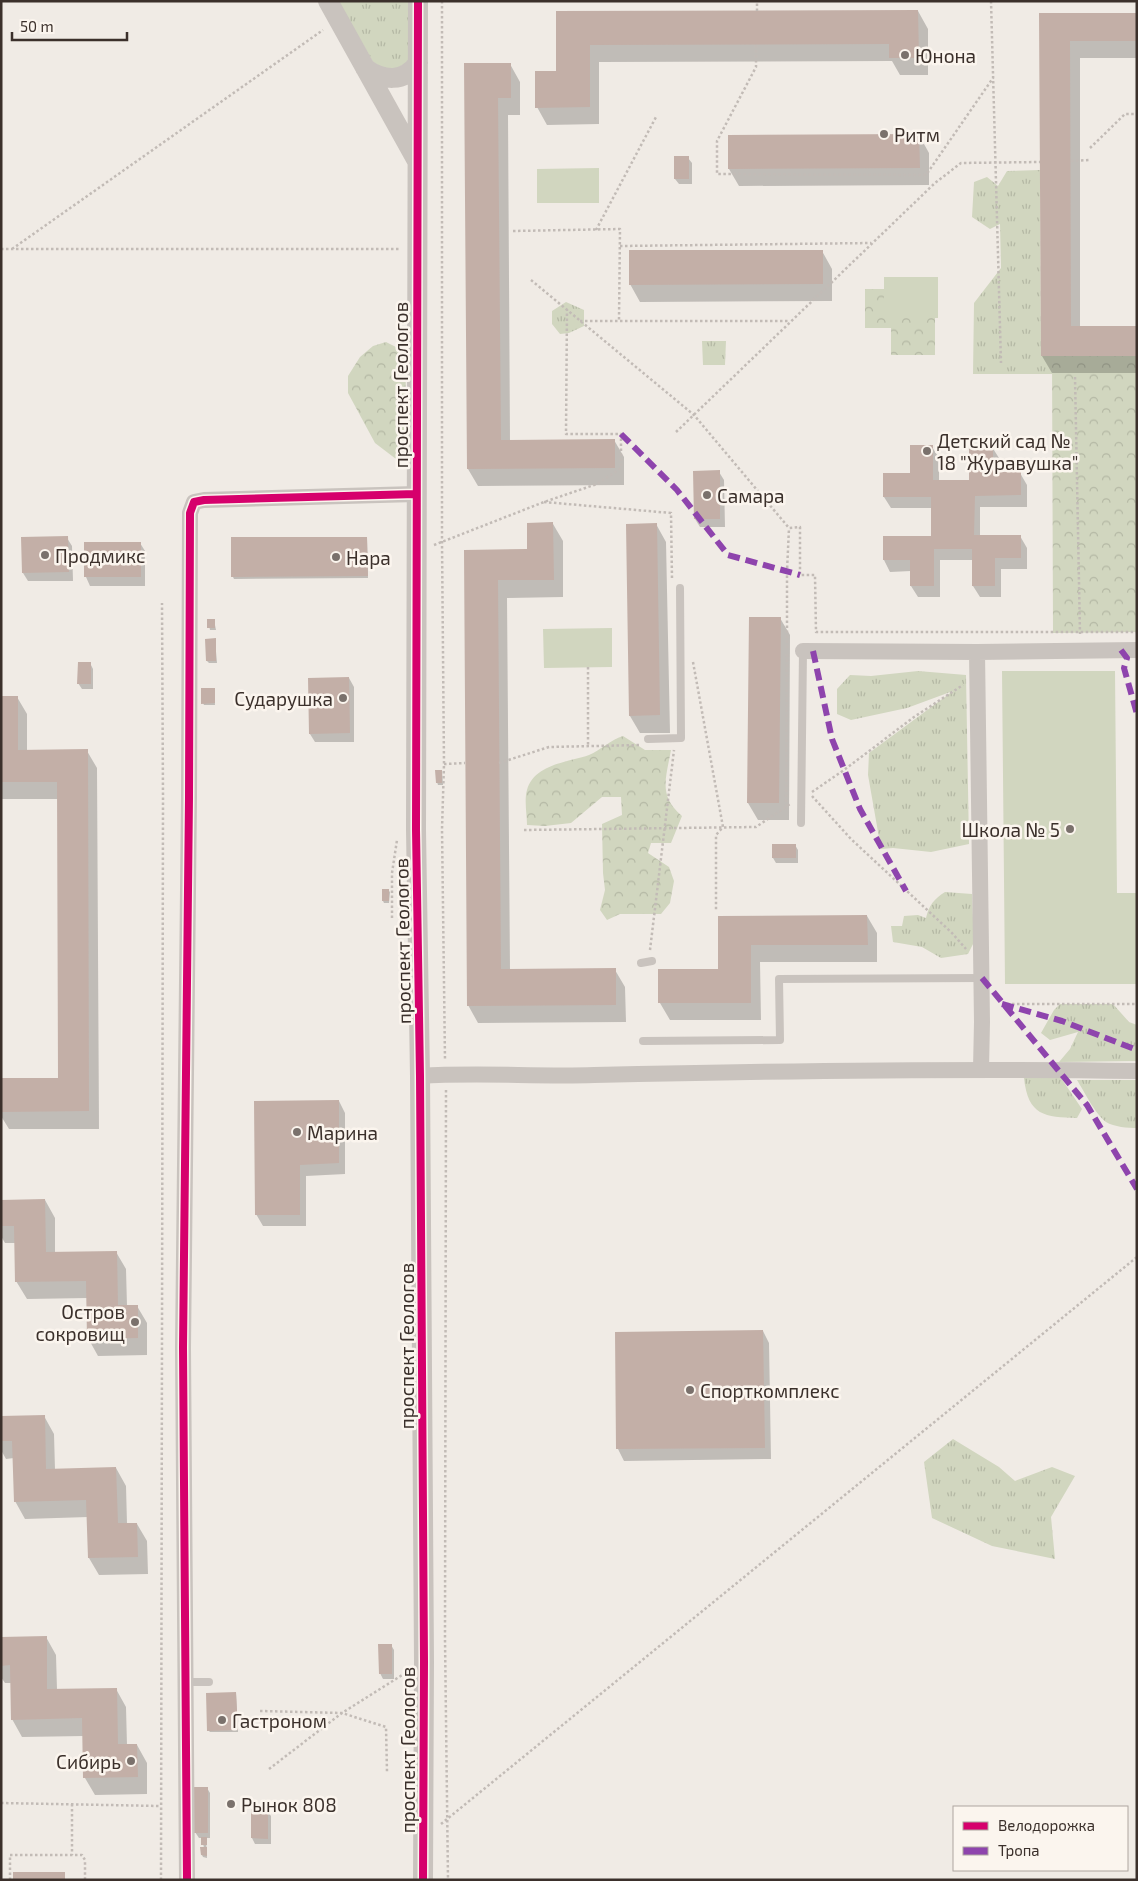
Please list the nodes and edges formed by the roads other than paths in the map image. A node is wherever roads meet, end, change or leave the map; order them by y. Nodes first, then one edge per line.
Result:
1 (328, 1) edge
2 (418, 1) edge
3 (418, 63) junction
4 (365, 68) junction
5 (417, 162) junction
6 (416, 494) junction
7 (680, 588) dead end
8 (1137, 650) edge
9 (803, 651) joint
10 (977, 652) junction
11 (647, 742) road end
12 (801, 823) dead end
13 (982, 978) junction
14 (643, 1041) dead end
15 (982, 1069) junction
16 (1137, 1071) edge
17 (420, 1076) junction
18 (185, 1682) junction
19 (209, 1682) dead end
20 (187, 1880) edge
21 (423, 1880) edge

1 - 4 street
2 - 3 street, проспект Геологов
3 - 4 street
3 - 5 street, проспект Геологов
4 - 5 street
5 - 6 street, проспект Геологов
6 - 17 street, проспект Геологов
6 - 18 street
7 - 11 lane
8 - 10 street
9 - 10 street
9 - 12 lane
10 - 13 street
13 - 14 lane
13 - 15 street
15 - 16 street
15 - 17 street
17 - 21 street, проспект Геологов
18 - 19 lane
18 - 20 street

